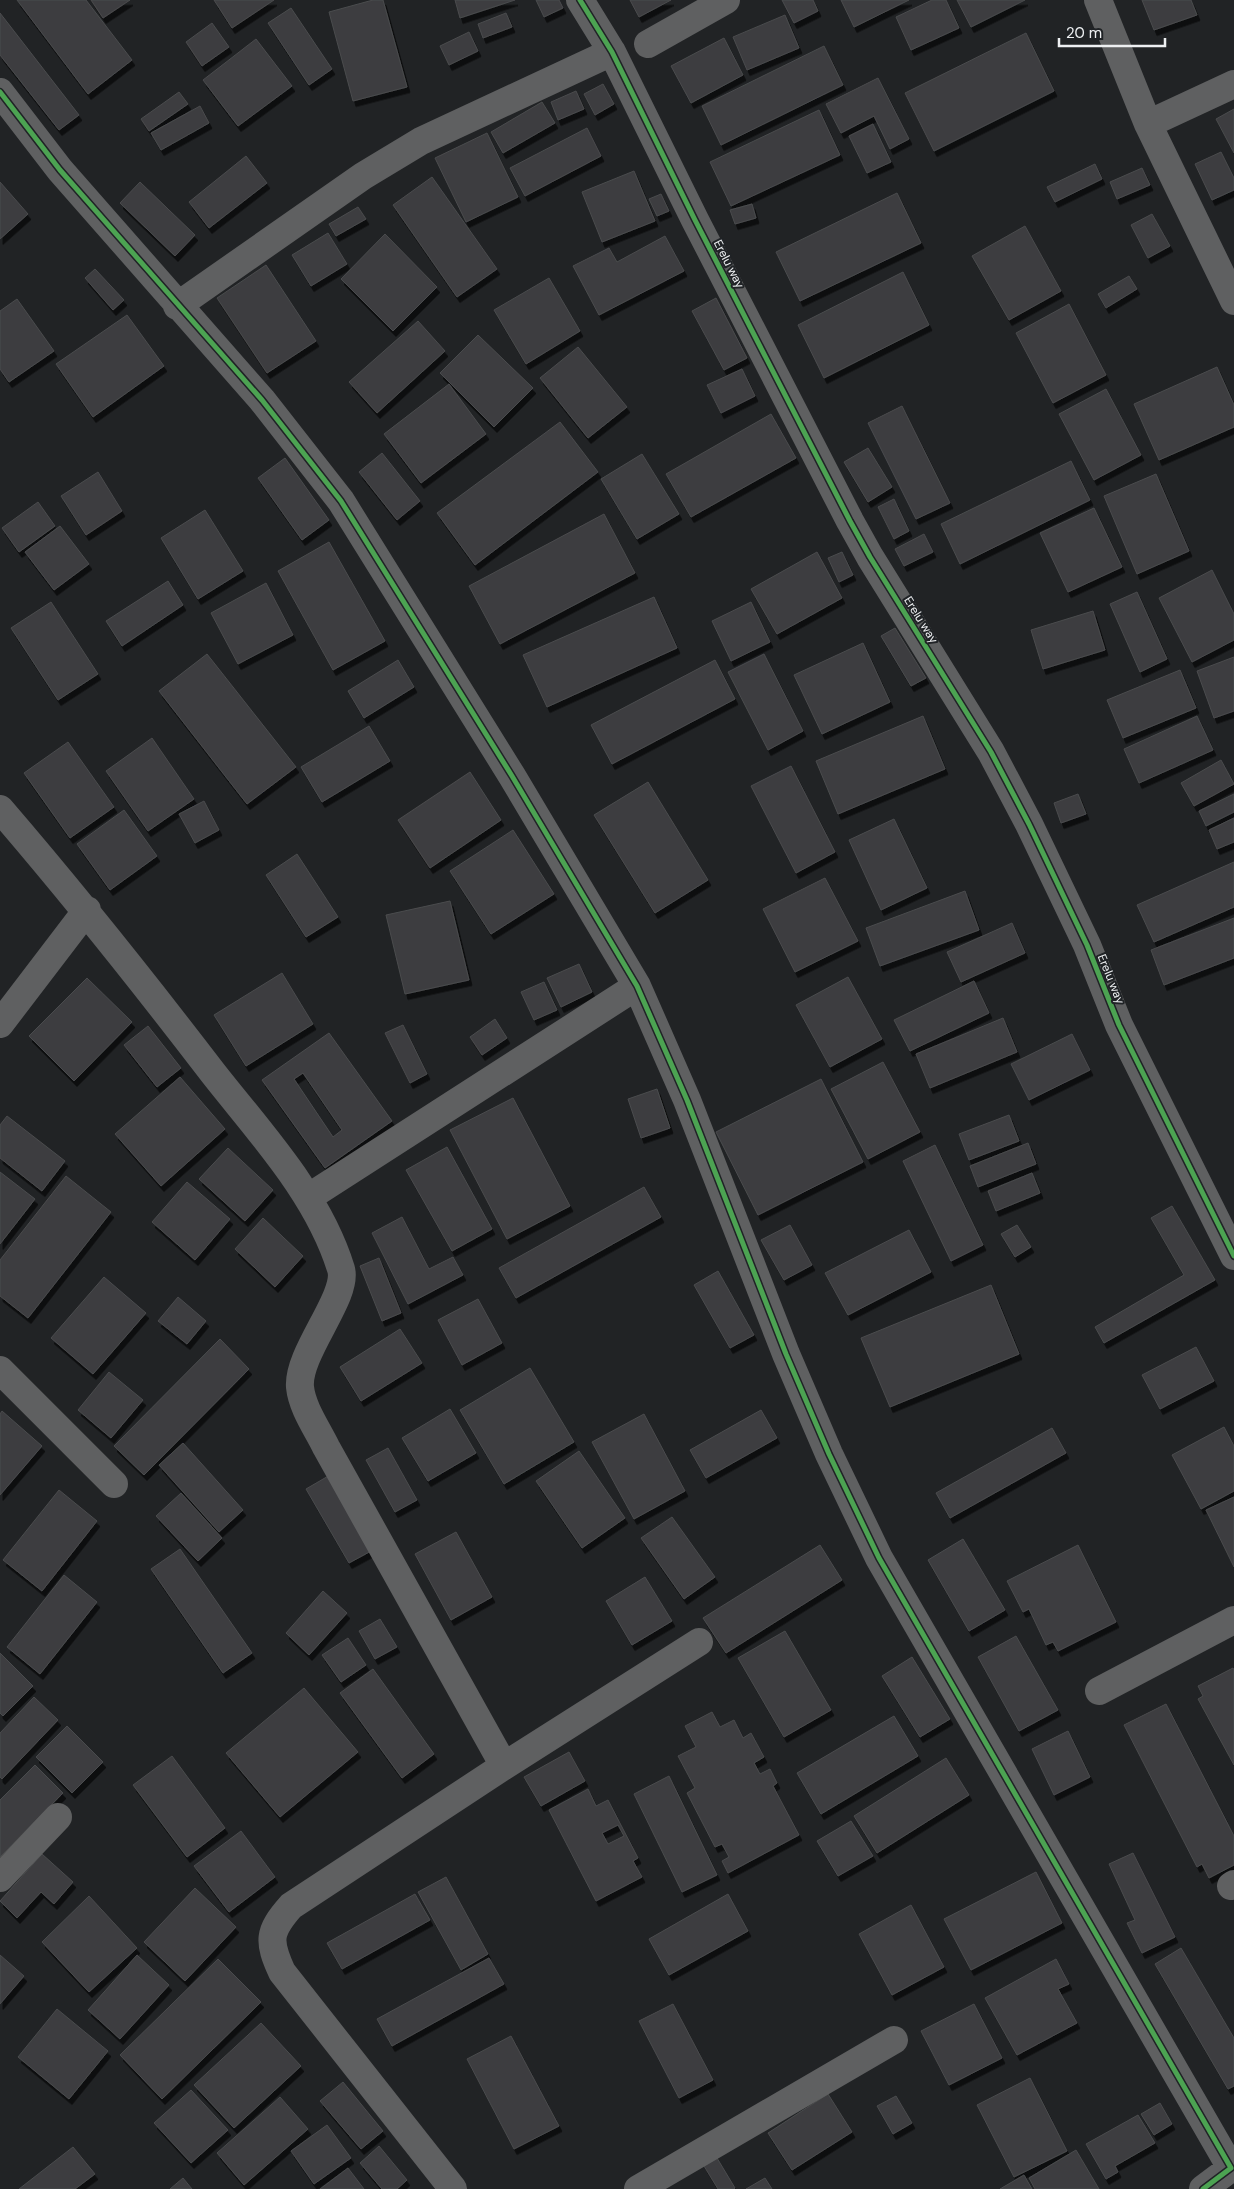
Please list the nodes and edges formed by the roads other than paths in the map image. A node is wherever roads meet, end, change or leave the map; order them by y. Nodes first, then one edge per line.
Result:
1 (580, 0) edge
2 (726, 0) edge
3 (1098, 0) edge
4 (648, 44) dead end
5 (612, 52) junction
6 (1234, 84) edge
7 (0, 92) edge
8 (1148, 124) junction
9 (1234, 301) edge
10 (177, 306) junction
11 (0, 809) edge
12 (86, 910) junction
13 (637, 986) junction
14 (0, 1024) edge
15 (309, 1197) junction
16 (1234, 1256) edge
17 (0, 1370) edge
18 (114, 1484) dead end
19 (1234, 1620) edge
20 (699, 1642) dead end
21 (1099, 1691) dead end
22 (504, 1766) junction
23 (58, 1817) dead end
24 (0, 1878) edge
25 (894, 2040) dead end
26 (1232, 2167) edge
27 (453, 2189) edge
28 (638, 2189) edge
29 (1203, 2189) edge

1 - 5 street, Erelu way
2 - 4 street
3 - 8 street
5 - 10 street
5 - 16 street, Erelu way
6 - 8 street
7 - 10 street
8 - 9 street
10 - 13 street
11 - 12 street
12 - 14 street
12 - 15 street
13 - 15 street
13 - 26 street
15 - 22 street
17 - 18 street
19 - 21 street
20 - 22 street
22 - 27 street
23 - 24 street
25 - 28 street
26 - 29 street

